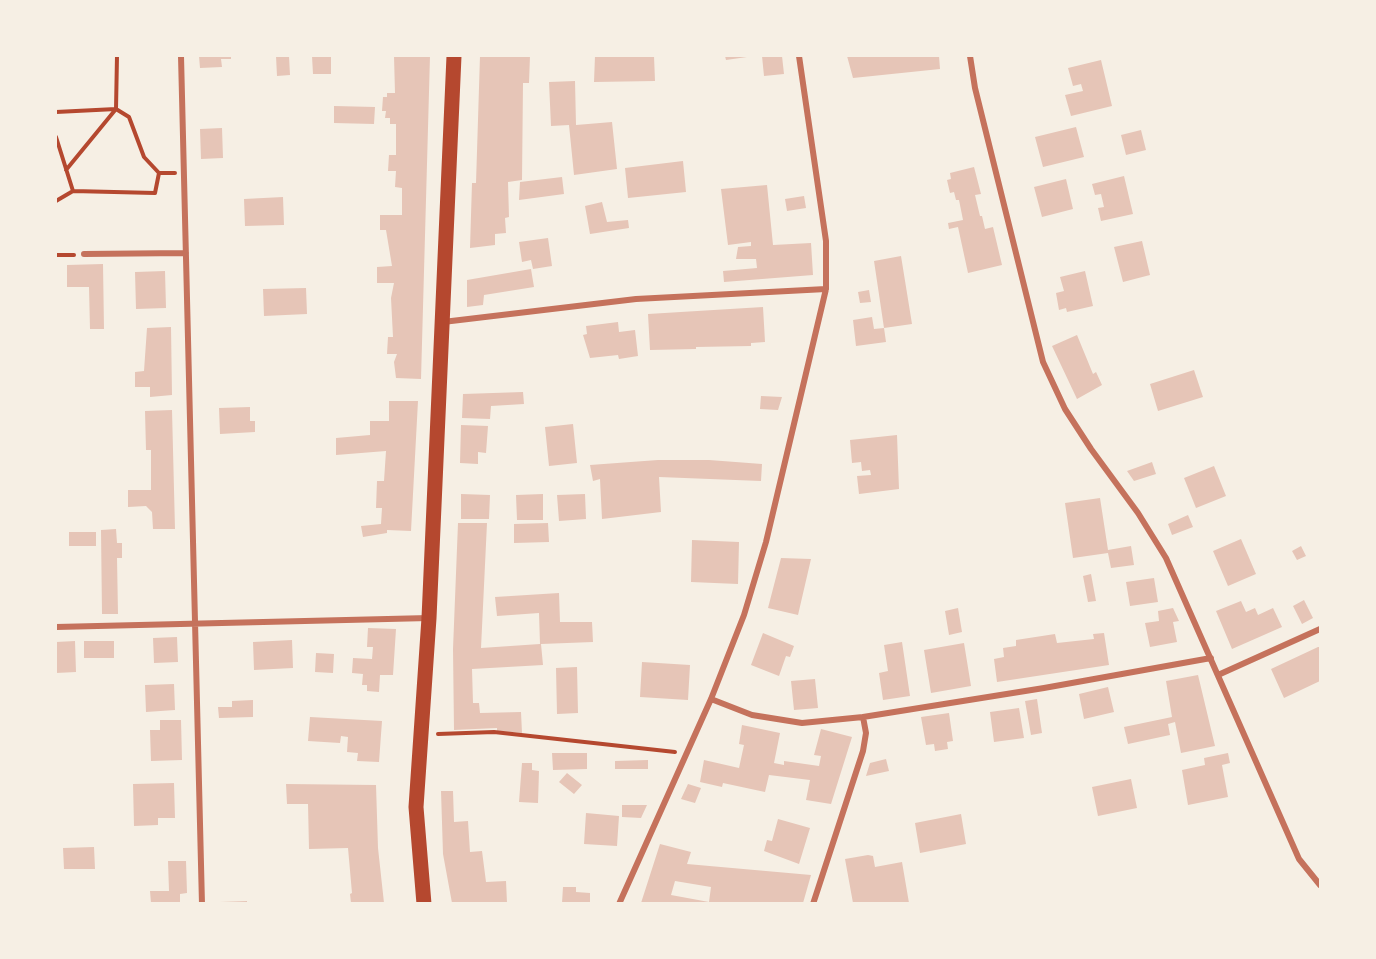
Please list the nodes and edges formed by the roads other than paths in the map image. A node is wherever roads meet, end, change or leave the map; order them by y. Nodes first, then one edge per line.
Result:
1 (181, 56) edge
2 (454, 56) edge
3 (799, 56) edge
4 (970, 56) edge
5 (186, 253) junction
6 (84, 254) road end
7 (826, 289) junction
8 (442, 322) junction
9 (429, 618) junction
10 (196, 624) junction
11 (56, 627) edge
12 (1320, 629) edge
13 (1211, 658) junction
14 (1218, 675) junction
15 (711, 699) junction
16 (863, 717) junction
17 (1320, 885) edge
18 (202, 903) edge
19 (424, 903) edge
20 (619, 903) edge
21 (813, 903) edge

1 - 5 street
2 - 8 main road
3 - 7 street
4 - 13 street
5 - 6 street
5 - 10 street
7 - 8 street
7 - 15 street
8 - 9 main road
9 - 10 street
9 - 19 main road
10 - 11 street
10 - 18 street
12 - 14 street
13 - 14 street
13 - 16 street
14 - 17 street
15 - 16 street
15 - 20 street
16 - 21 street

